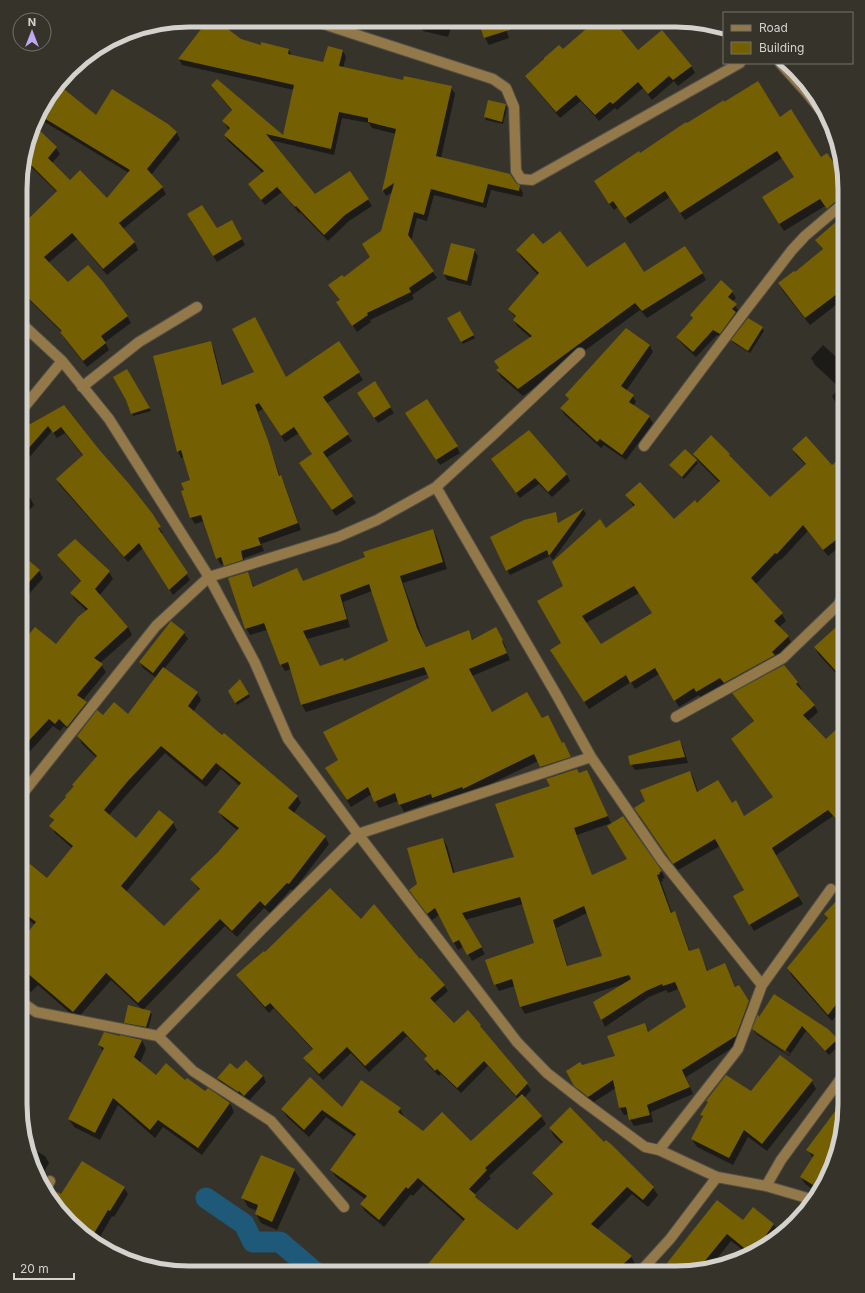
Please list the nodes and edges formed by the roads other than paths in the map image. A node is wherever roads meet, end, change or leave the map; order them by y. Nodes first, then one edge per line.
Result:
1 (332, 27) edge
2 (738, 64) edge
3 (794, 78) edge
4 (802, 88) edge
5 (838, 208) edge
6 (197, 307) dead end
7 (27, 329) edge
8 (580, 353) dead end
9 (62, 361) junction
10 (82, 386) junction
11 (27, 404) edge
12 (644, 446) dead end
13 (436, 487) junction
14 (209, 577) junction
15 (838, 605) edge
16 (676, 717) dead end
17 (591, 757) junction
18 (27, 788) edge
19 (358, 834) junction
20 (831, 889) dead end
21 (762, 984) junction
22 (27, 1006) edge
23 (158, 1036) junction
24 (838, 1083) edge
25 (659, 1150) junction
26 (717, 1176) junction
27 (50, 1180) dead end
28 (48, 1184) edge
29 (766, 1186) junction
30 (808, 1198) edge
31 (344, 1207) dead end
32 (645, 1266) edge

1 - 2 street
3 - 4 street
5 - 12 street
6 - 10 street
7 - 9 street
8 - 13 street
9 - 10 street
9 - 11 street
10 - 14 street
13 - 14 street
13 - 17 street
14 - 18 street
14 - 19 street
15 - 16 street
17 - 19 street
17 - 21 street
19 - 23 street
19 - 25 street
20 - 21 street
21 - 25 street
22 - 23 street
23 - 31 street
24 - 29 street
25 - 26 street
26 - 29 street
26 - 32 street
27 - 28 street
29 - 30 street

